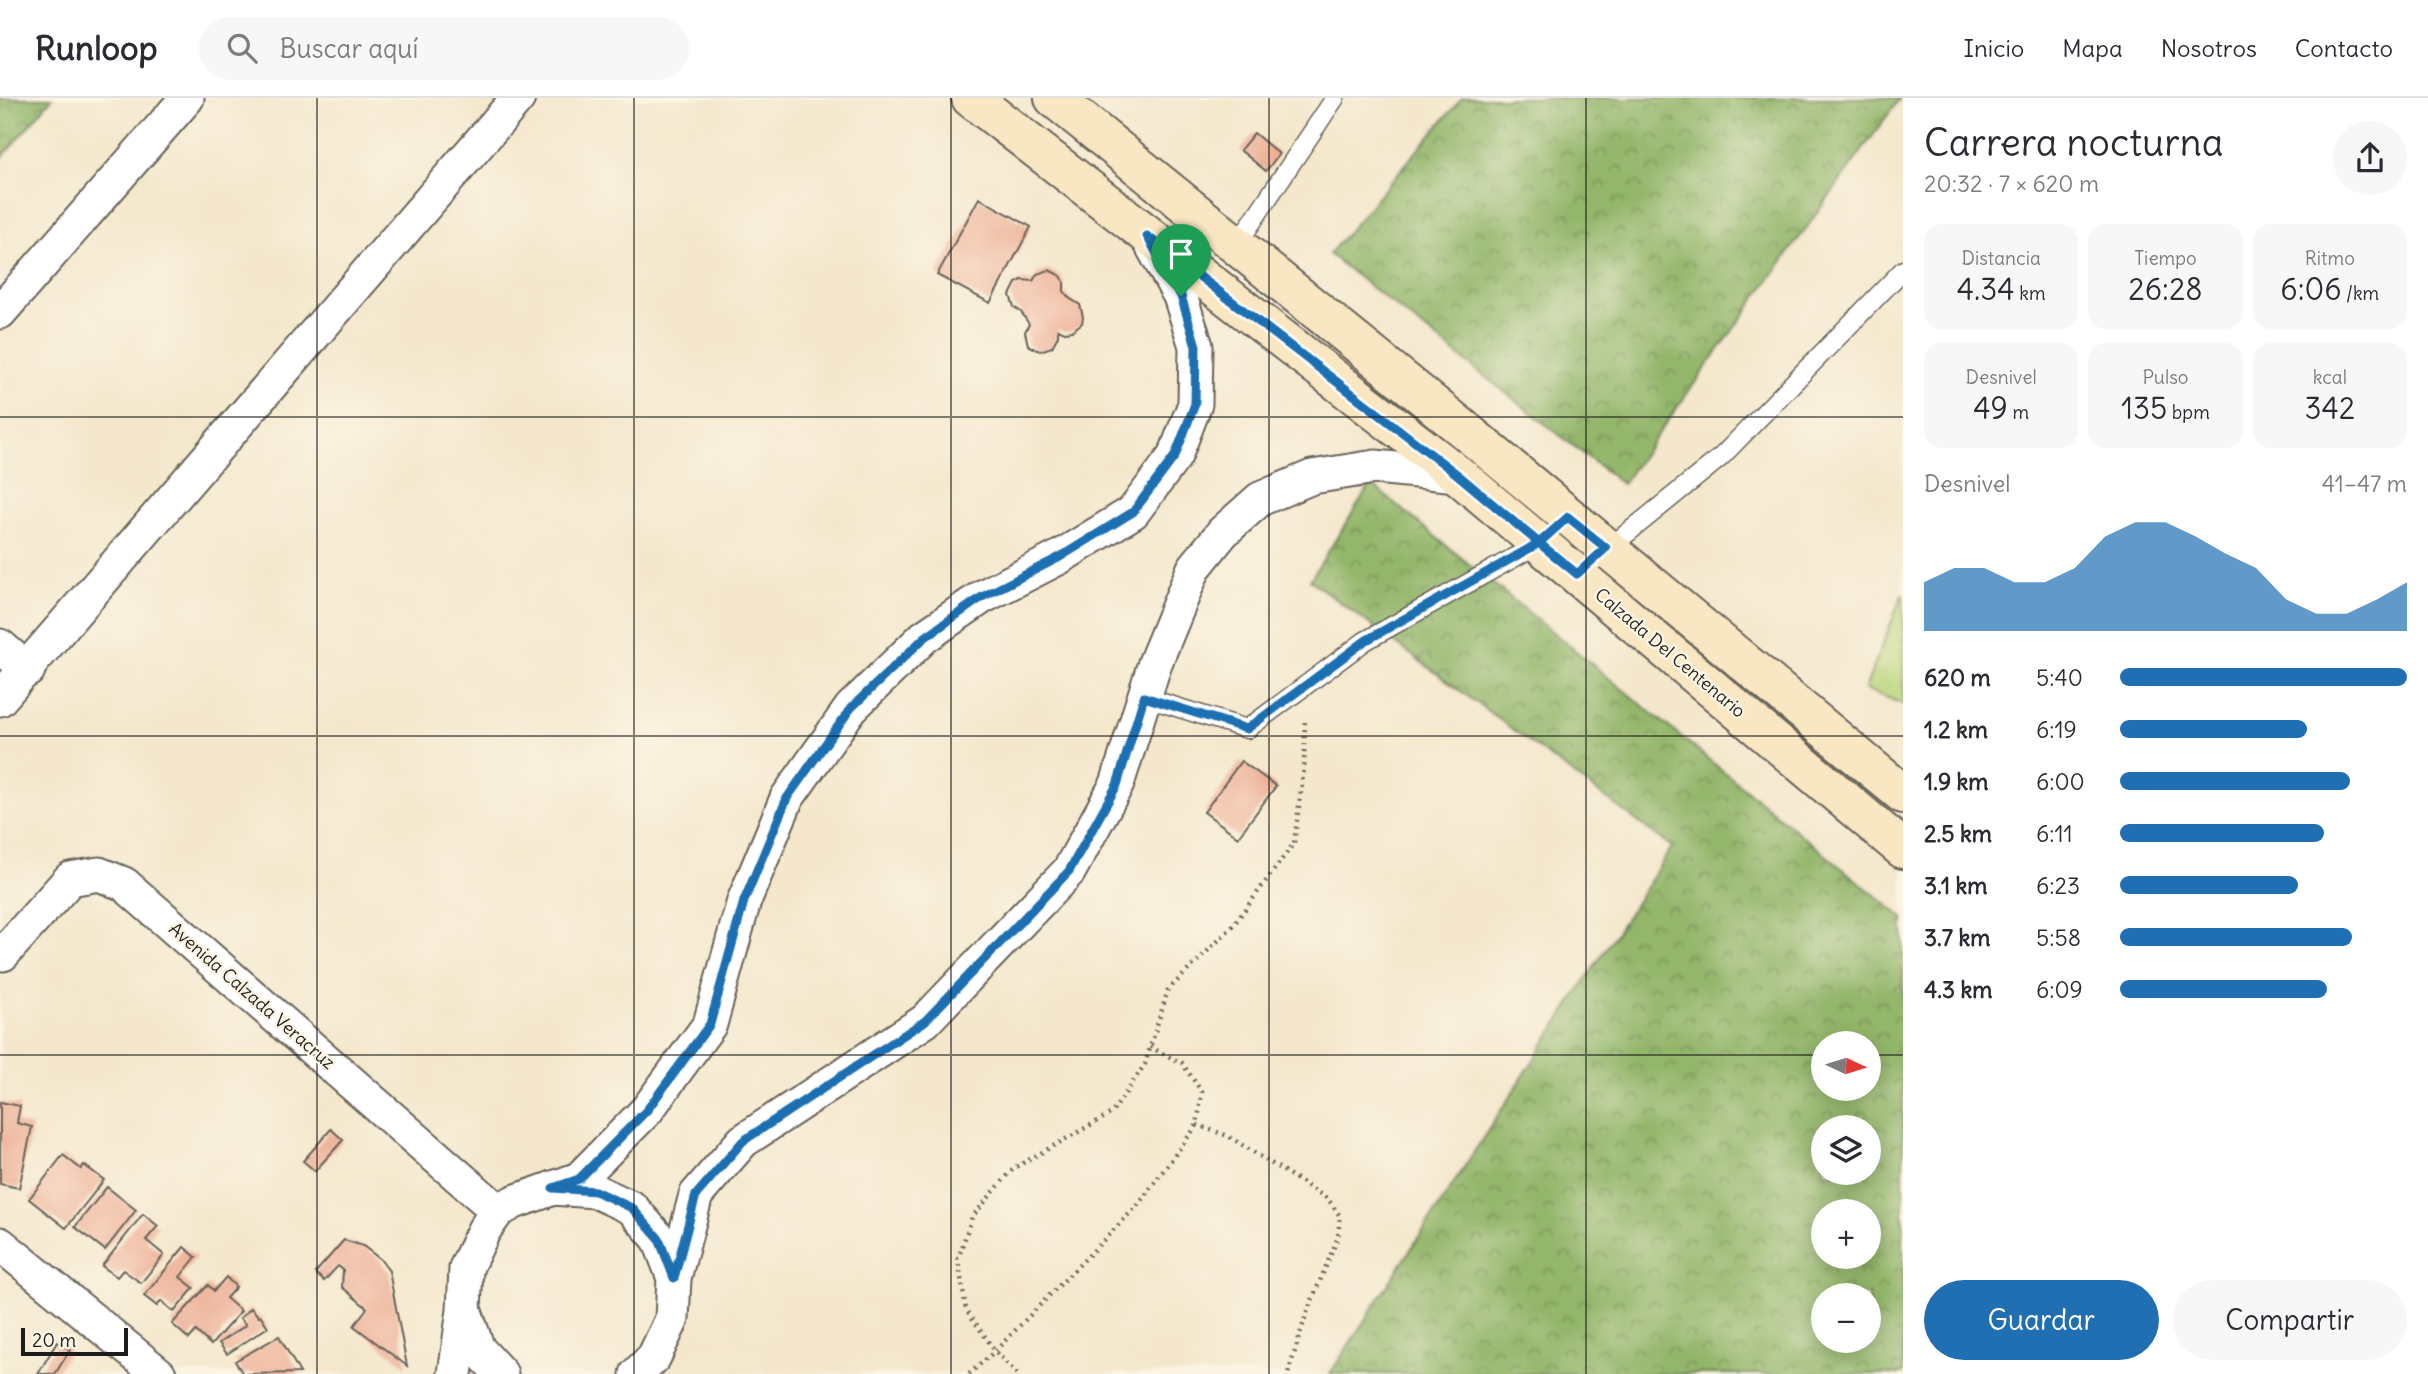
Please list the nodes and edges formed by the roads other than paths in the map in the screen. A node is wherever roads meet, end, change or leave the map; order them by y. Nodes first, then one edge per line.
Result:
1 (187, 98) edge
2 (519, 98) edge
3 (971, 98) edge
4 (1054, 98) edge
5 (1335, 98) edge
6 (1147, 236) junction
7 (1236, 246) junction
8 (1903, 270) edge
9 (0, 312) edge
10 (1458, 475) junction
11 (1568, 517) junction
12 (1539, 543) junction
13 (1606, 548) junction
14 (1577, 574) junction
15 (0, 646) edge
16 (28, 670) junction
17 (1144, 697) junction
18 (0, 699) edge
19 (1903, 794) edge
20 (1903, 849) edge
21 (3, 954) dead end
22 (553, 1188) junction
23 (498, 1211) junction
24 (0, 1244) edge
25 (674, 1278) junction
26 (464, 1310) junction
27 (159, 1374) edge
28 (455, 1374) edge
29 (501, 1374) edge
30 (637, 1374) edge

1 - 9 street
2 - 16 street
3 - 6 main road, Calzada Del Centenario
4 - 7 main road
5 - 7 lane
6 - 10 main road, Calzada Del Centenario
6 - 22 street
7 - 11 main road
8 - 13 lane
10 - 12 main road, Calzada Del Centenario
10 - 17 street
11 - 12 main road
11 - 13 main road
12 - 14 main road, Calzada Del Centenario
12 - 17 lane
13 - 14 lane
13 - 19 main road
14 - 20 main road, Calzada Del Centenario
15 - 16 street
16 - 18 street
17 - 25 street
21 - 23 street, Avenida Calzada Veracruz
22 - 23 street
22 - 25 street
23 - 26 street
24 - 27 street
25 - 30 street
26 - 28 street
26 - 29 street

